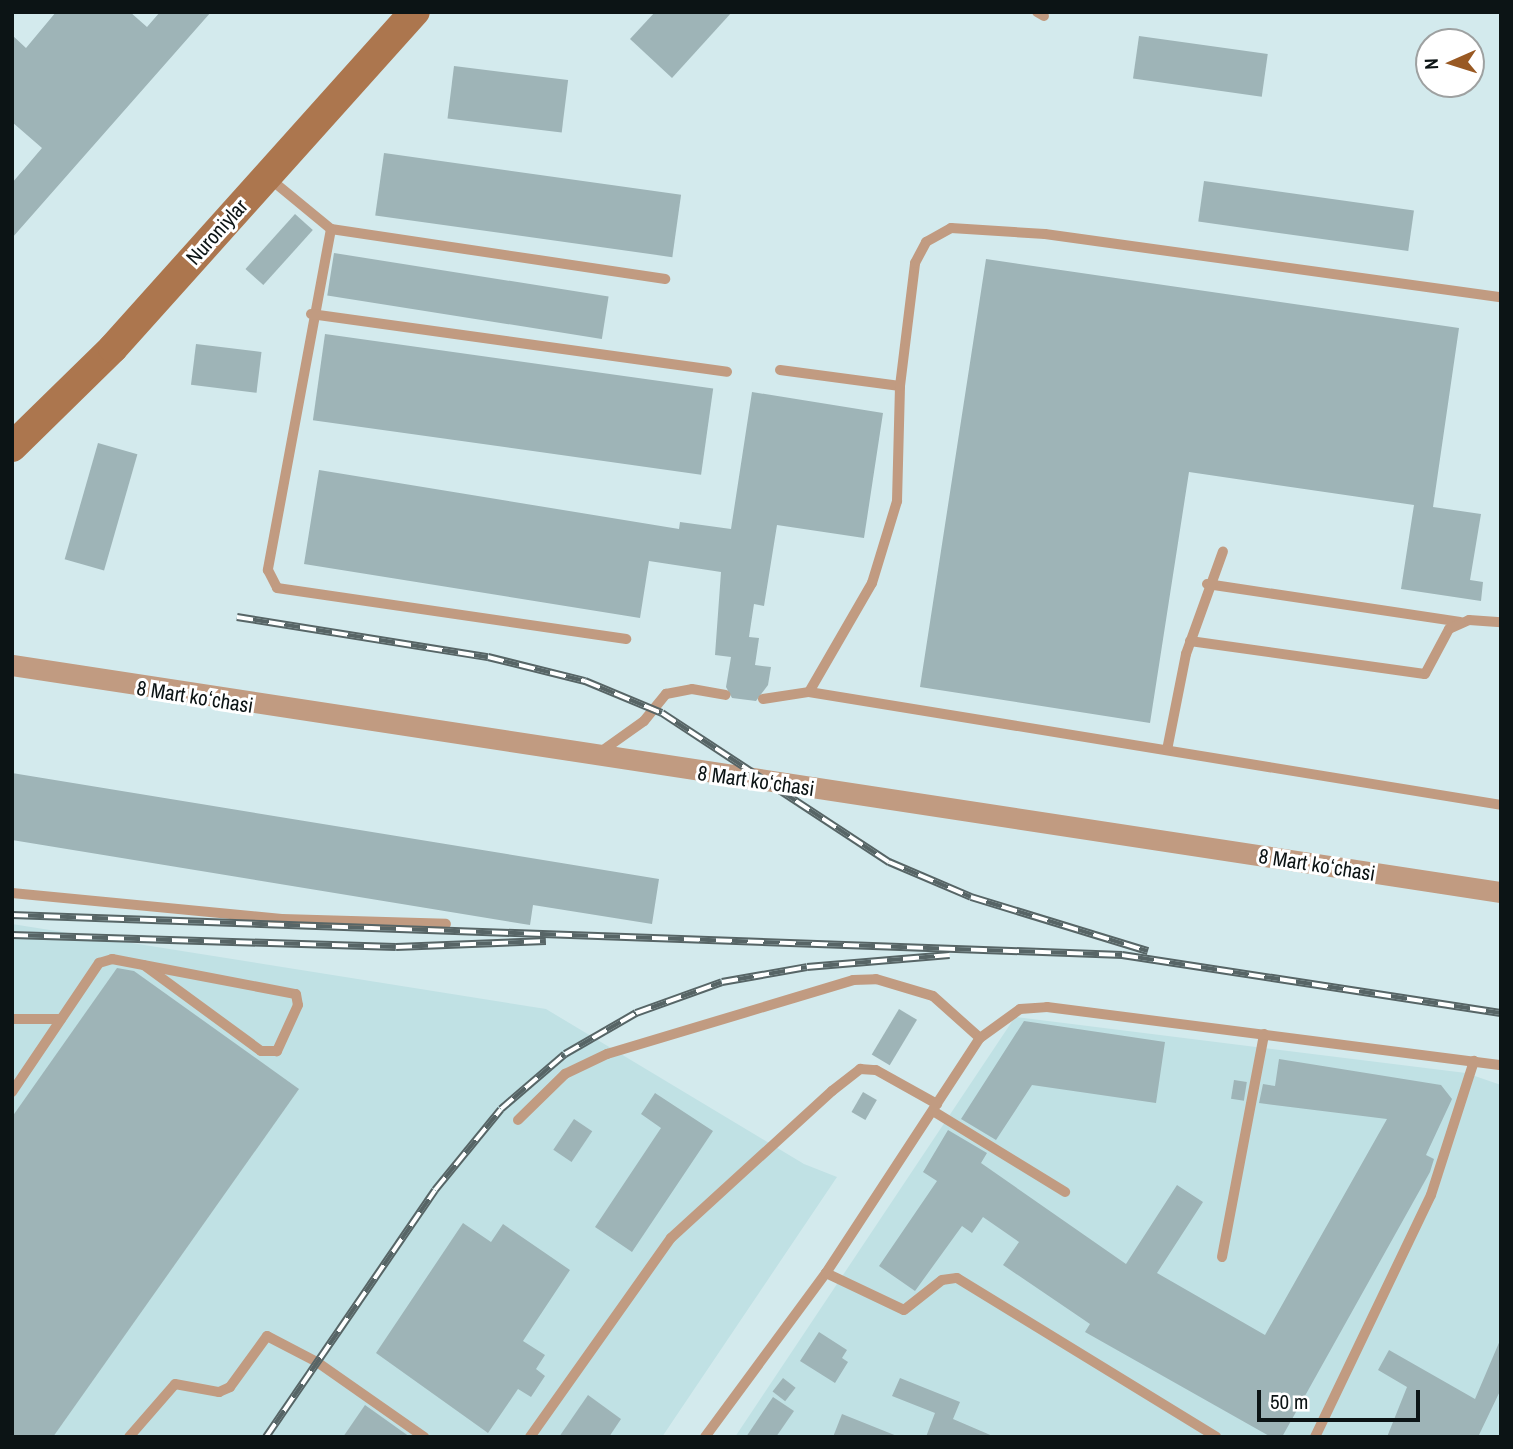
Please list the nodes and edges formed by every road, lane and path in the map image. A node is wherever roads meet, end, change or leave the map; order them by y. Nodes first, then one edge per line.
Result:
1 (415, 12) edge
2 (267, 176) junction
3 (331, 229) junction
4 (665, 279) dead end
5 (1501, 297) edge
6 (311, 314) junction
7 (780, 370) dead end
8 (727, 372) dead end
9 (900, 386) junction
10 (12, 447) edge
11 (1223, 551) dead end
12 (1207, 584) junction
13 (1501, 622) edge
14 (1462, 623) junction
15 (626, 639) dead end
16 (1190, 641) junction
17 (12, 666) edge
18 (808, 692) junction
19 (725, 695) dead end
20 (763, 699) dead end
21 (1167, 750) junction
22 (592, 758) junction
23 (1501, 805) edge
24 (1501, 892) edge
25 (12, 893) edge
26 (446, 924) dead end
27 (144, 965) junction
28 (12, 1019) edge
29 (61, 1019) junction
30 (1264, 1034) junction
31 (981, 1038) junction
32 (1474, 1061) junction
33 (1501, 1065) edge
34 (12, 1092) edge
35 (935, 1107) junction
36 (518, 1120) dead end
37 (1065, 1192) dead end
38 (1222, 1257) dead end
39 (826, 1273) junction
40 (129, 1437) edge
41 (424, 1437) edge
42 (530, 1437) edge
43 (705, 1437) edge
44 (1216, 1437) edge
45 (1315, 1437) edge

1 - 2 main road, Nuroniylar
2 - 3 lane
2 - 10 main road, Nuroniylar
3 - 4 lane
3 - 6 lane
5 - 9 lane
6 - 8 lane
6 - 15 lane
7 - 9 lane
9 - 18 lane
11 - 12 lane
12 - 14 lane
12 - 16 lane
13 - 14 lane
14 - 16 lane
16 - 21 lane
17 - 22 street, 8 Mart koʻchasi
18 - 20 lane
18 - 21 lane
19 - 22 lane
21 - 23 lane
22 - 24 street, 8 Mart koʻchasi
25 - 26 lane
27 - 27 lane
27 - 29 lane
28 - 29 lane
29 - 34 lane
30 - 31 lane
30 - 32 lane
30 - 38 lane
31 - 35 lane
31 - 36 lane
32 - 33 lane
32 - 45 lane
35 - 37 lane
35 - 39 lane
35 - 42 lane
39 - 43 lane
39 - 44 lane
40 - 41 lane

